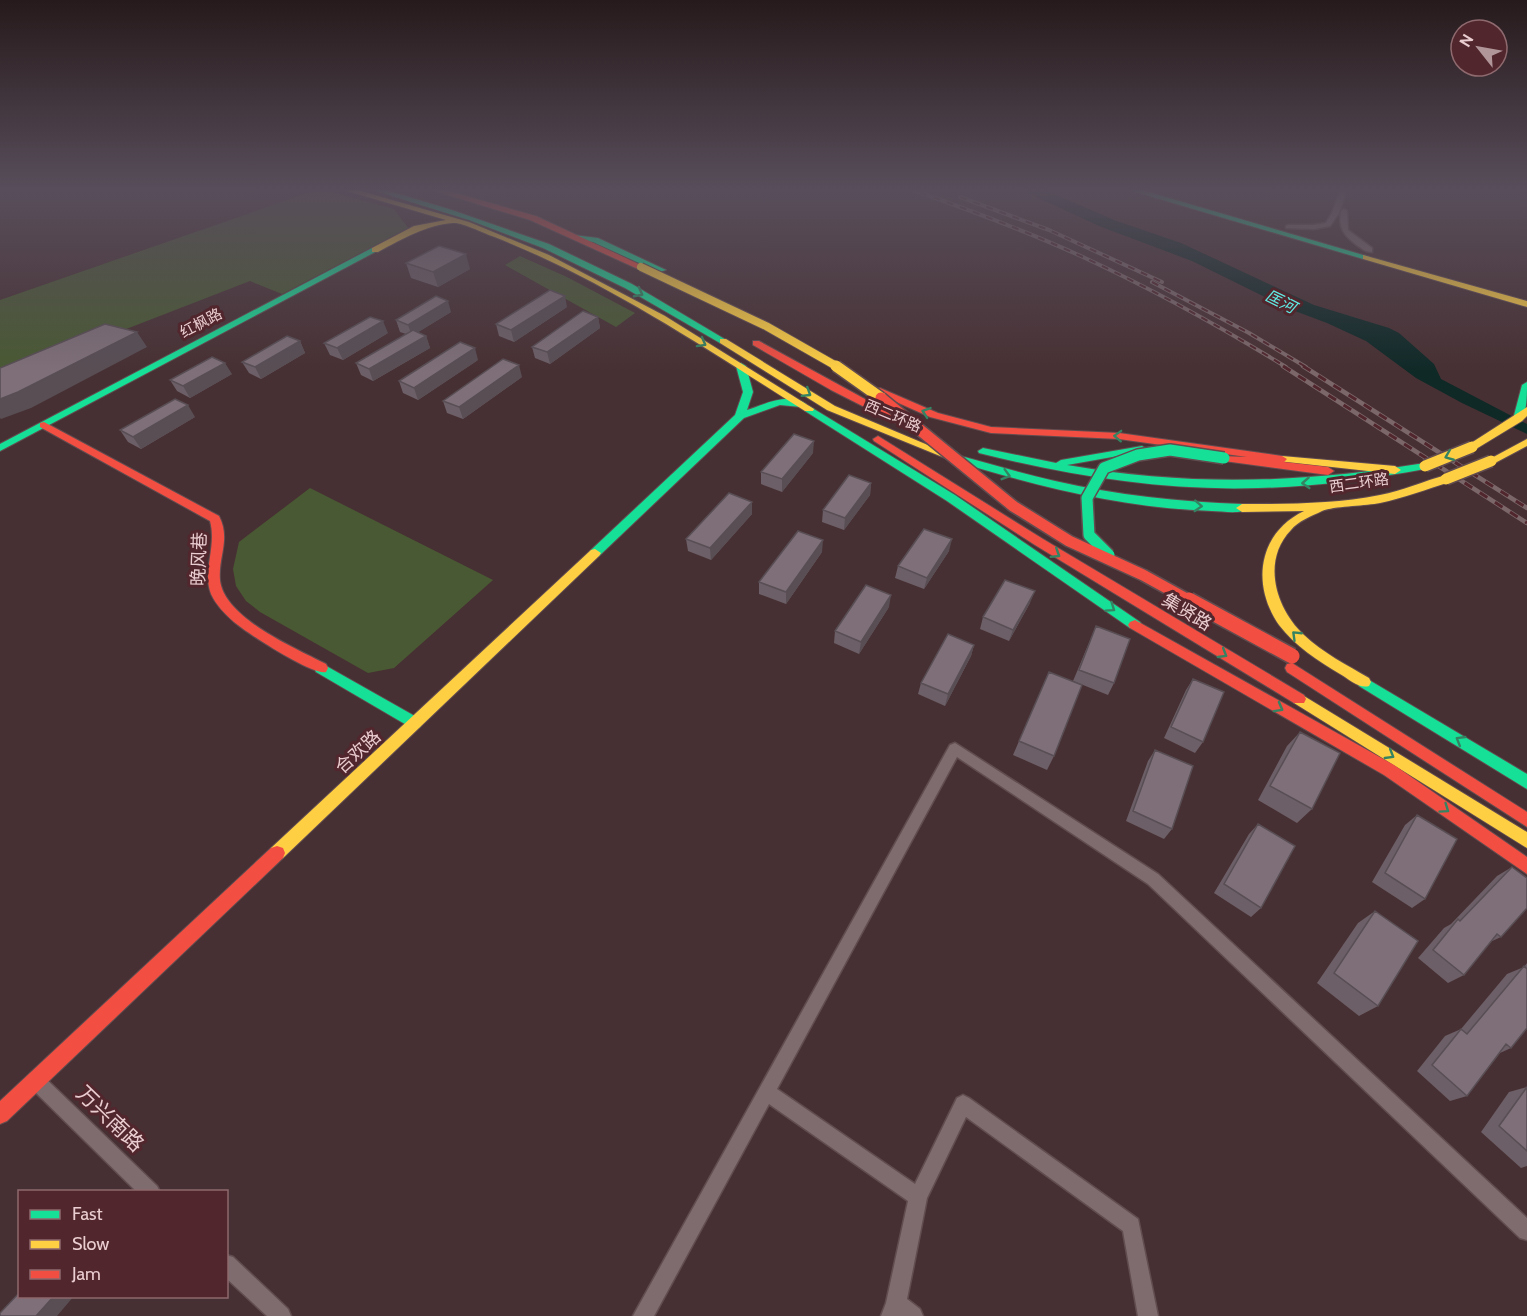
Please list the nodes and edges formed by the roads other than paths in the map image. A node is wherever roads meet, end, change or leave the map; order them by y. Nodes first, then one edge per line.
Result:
1 (376, 249) edge
2 (528, 249) edge
3 (537, 249) edge
4 (549, 249) edge
5 (581, 249) edge
6 (592, 249) edge
7 (604, 249) edge
8 (616, 249) edge
9 (1347, 249) edge
10 (1369, 250) edge
11 (641, 267) junction
12 (596, 269) junction
13 (1522, 298) edge
14 (721, 324) dead end
15 (741, 335) dead end
16 (741, 366) junction
17 (1527, 385) edge
18 (802, 404) junction
19 (831, 408) junction
20 (1522, 415) edge
21 (740, 416) junction
22 (44, 425) junction
23 (1527, 442) edge
24 (0, 448) edge
25 (1201, 448) junction
26 (1026, 463) junction
27 (906, 470) junction
28 (1406, 470) junction
29 (1325, 505) junction
30 (999, 518) junction
31 (1292, 662) junction
32 (415, 723) junction
33 (1425, 737) dead end
34 (1527, 782) edge
35 (1527, 820) edge
36 (1527, 841) edge
37 (1527, 866) edge
38 (36, 1081) junction
39 (766, 1092) junction
40 (0, 1114) edge
41 (150, 1190) edge
42 (918, 1197) junction
43 (1527, 1231) edge
44 (228, 1265) edge
45 (893, 1310) edge
46 (281, 1316) edge
47 (643, 1316) edge
48 (912, 1316) edge
49 (1148, 1316) edge

1 - 22 main road, 红枫路
2 -> 16 main road
3 - 12 main road
4 - 12 main road, 西二环路
5 - 14 main road
6 - 11 main road
7 - 11 main road
25 -> 8 main road
9 - 13 main road
10 - 13 main road
11 - 31 main road, bridge
12 -> 19 main road, 西二环路
15 - 26 main road, 西二环路
16 - 18 main road
16 - 21 main road
17 - 20 main road
18 - 21 main road
18 - 27 main road
19 -> 29 main road, 西二环路
19 - 30 main road, 集贤路
20 -> 28 main road, 西二环路, bridge
21 - 32 main road, 合欢路
22 - 24 main road, 红枫路
22 - 32 main road, 晚风巷
23 - 29 main road, 西二环路, bridge
25 - 26 main road
25 - 28 main road
28 -> 26 main road, 西二环路
27 - 30 main road
27 -> 37 main road
28 - 31 main road, bridge
34 -> 29 main road
30 -> 36 main road, 集贤路
31 - 33 main road
31 - 35 main road
32 - 38 main road, 合欢路
38 - 40 main road, 合欢路
38 - 41 street, 万兴南路
39 - 42 street
39 - 43 street
39 - 47 street
42 - 45 street
42 - 49 street
44 - 46 street
45 - 48 street

